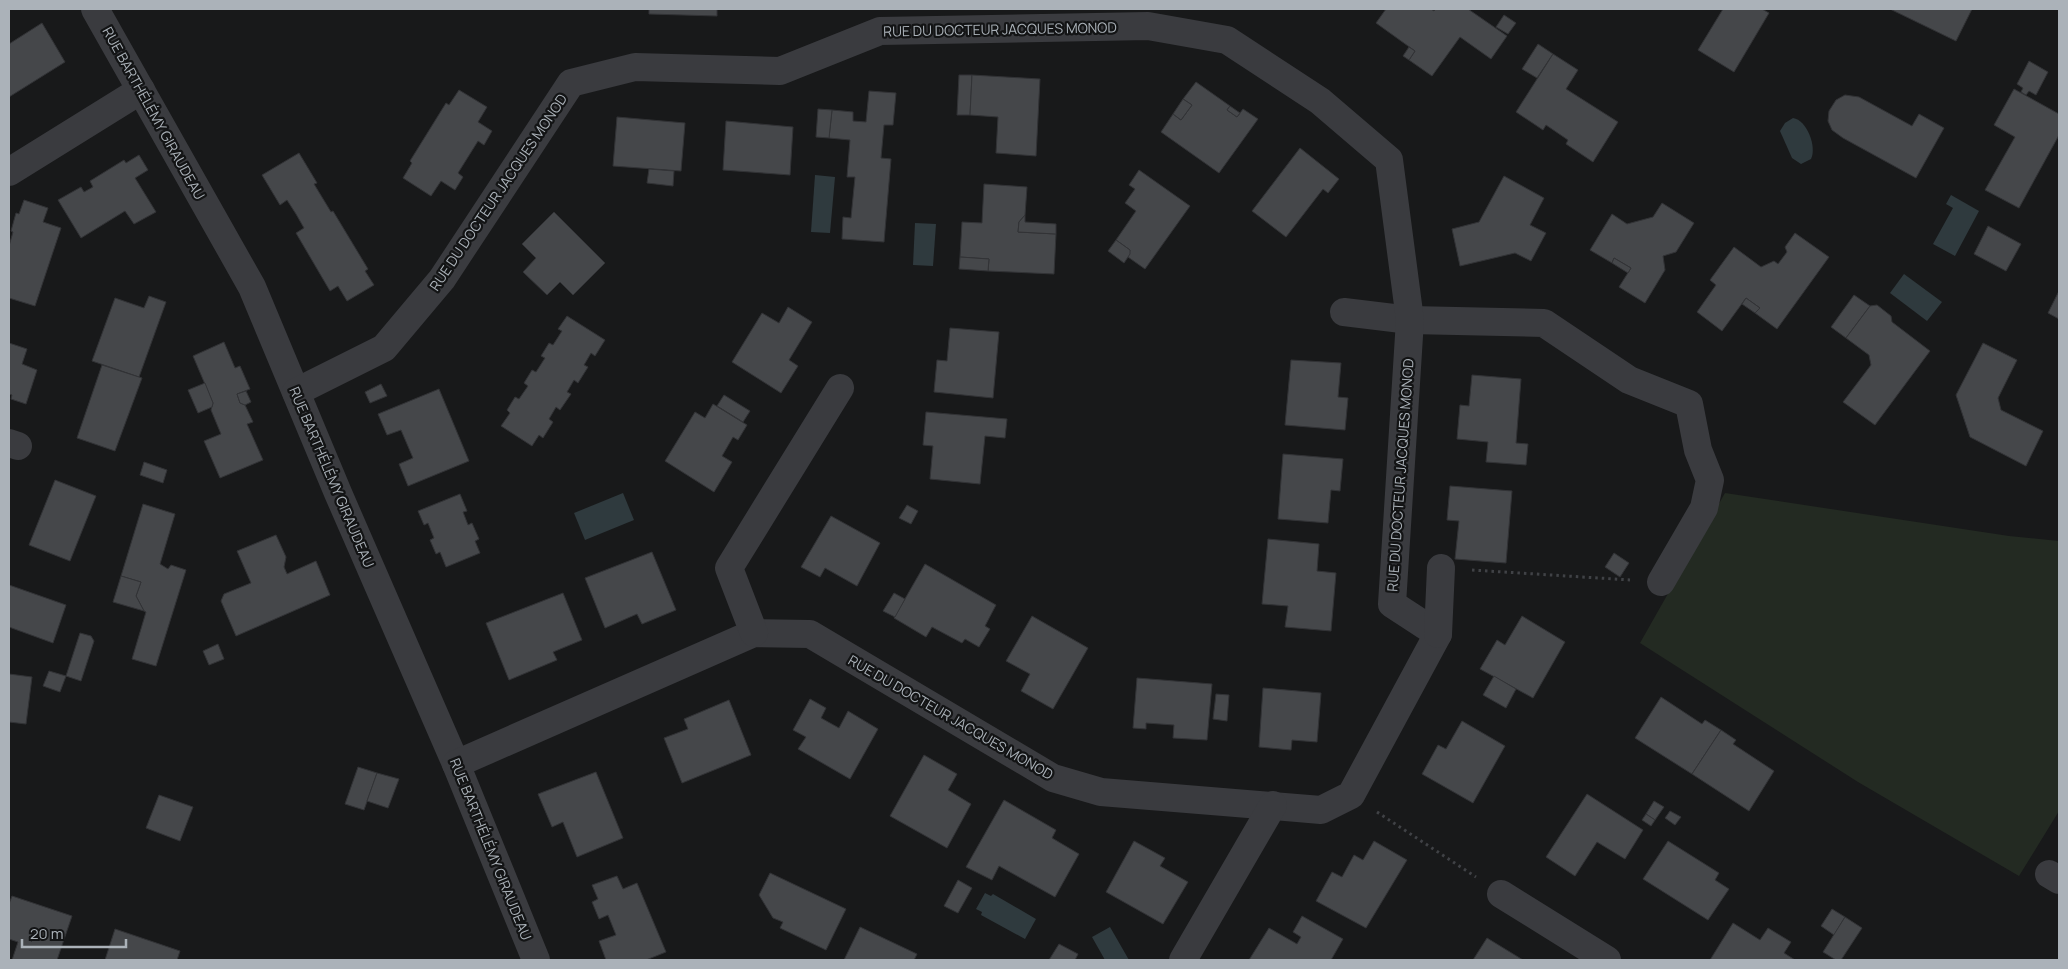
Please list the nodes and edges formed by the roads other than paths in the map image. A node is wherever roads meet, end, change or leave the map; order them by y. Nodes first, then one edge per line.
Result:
1 (95, 9) edge
2 (140, 90) junction
3 (9, 172) edge
4 (1344, 312) dead end
5 (1410, 320) junction
6 (840, 388) dead end
7 (296, 392) junction
8 (1441, 568) road end
9 (1661, 582) road end
10 (754, 633) junction
11 (1438, 634) junction
12 (456, 764) junction
13 (1273, 805) junction
14 (1501, 894) road end
15 (536, 960) edge
16 (1183, 960) edge
17 (1607, 960) edge

1 - 2 street, RUE BARTHÉLÉMY GIRAUDEAU
2 - 3 street
2 - 7 street, RUE BARTHÉLÉMY GIRAUDEAU
4 - 5 street
5 - 7 street, RUE DU DOCTEUR JACQUES MONOD
5 - 9 street
5 - 11 street, RUE DU DOCTEUR JACQUES MONOD
6 - 10 street
7 - 12 street, RUE BARTHÉLÉMY GIRAUDEAU
8 - 11 street
10 - 12 street, RUE DU DOCTEUR JACQUES MONOD
10 - 13 street, RUE DU DOCTEUR JACQUES MONOD
11 - 13 street, RUE DU DOCTEUR JACQUES MONOD
12 - 15 street, RUE BARTHÉLÉMY GIRAUDEAU
13 - 16 street
14 - 17 street

